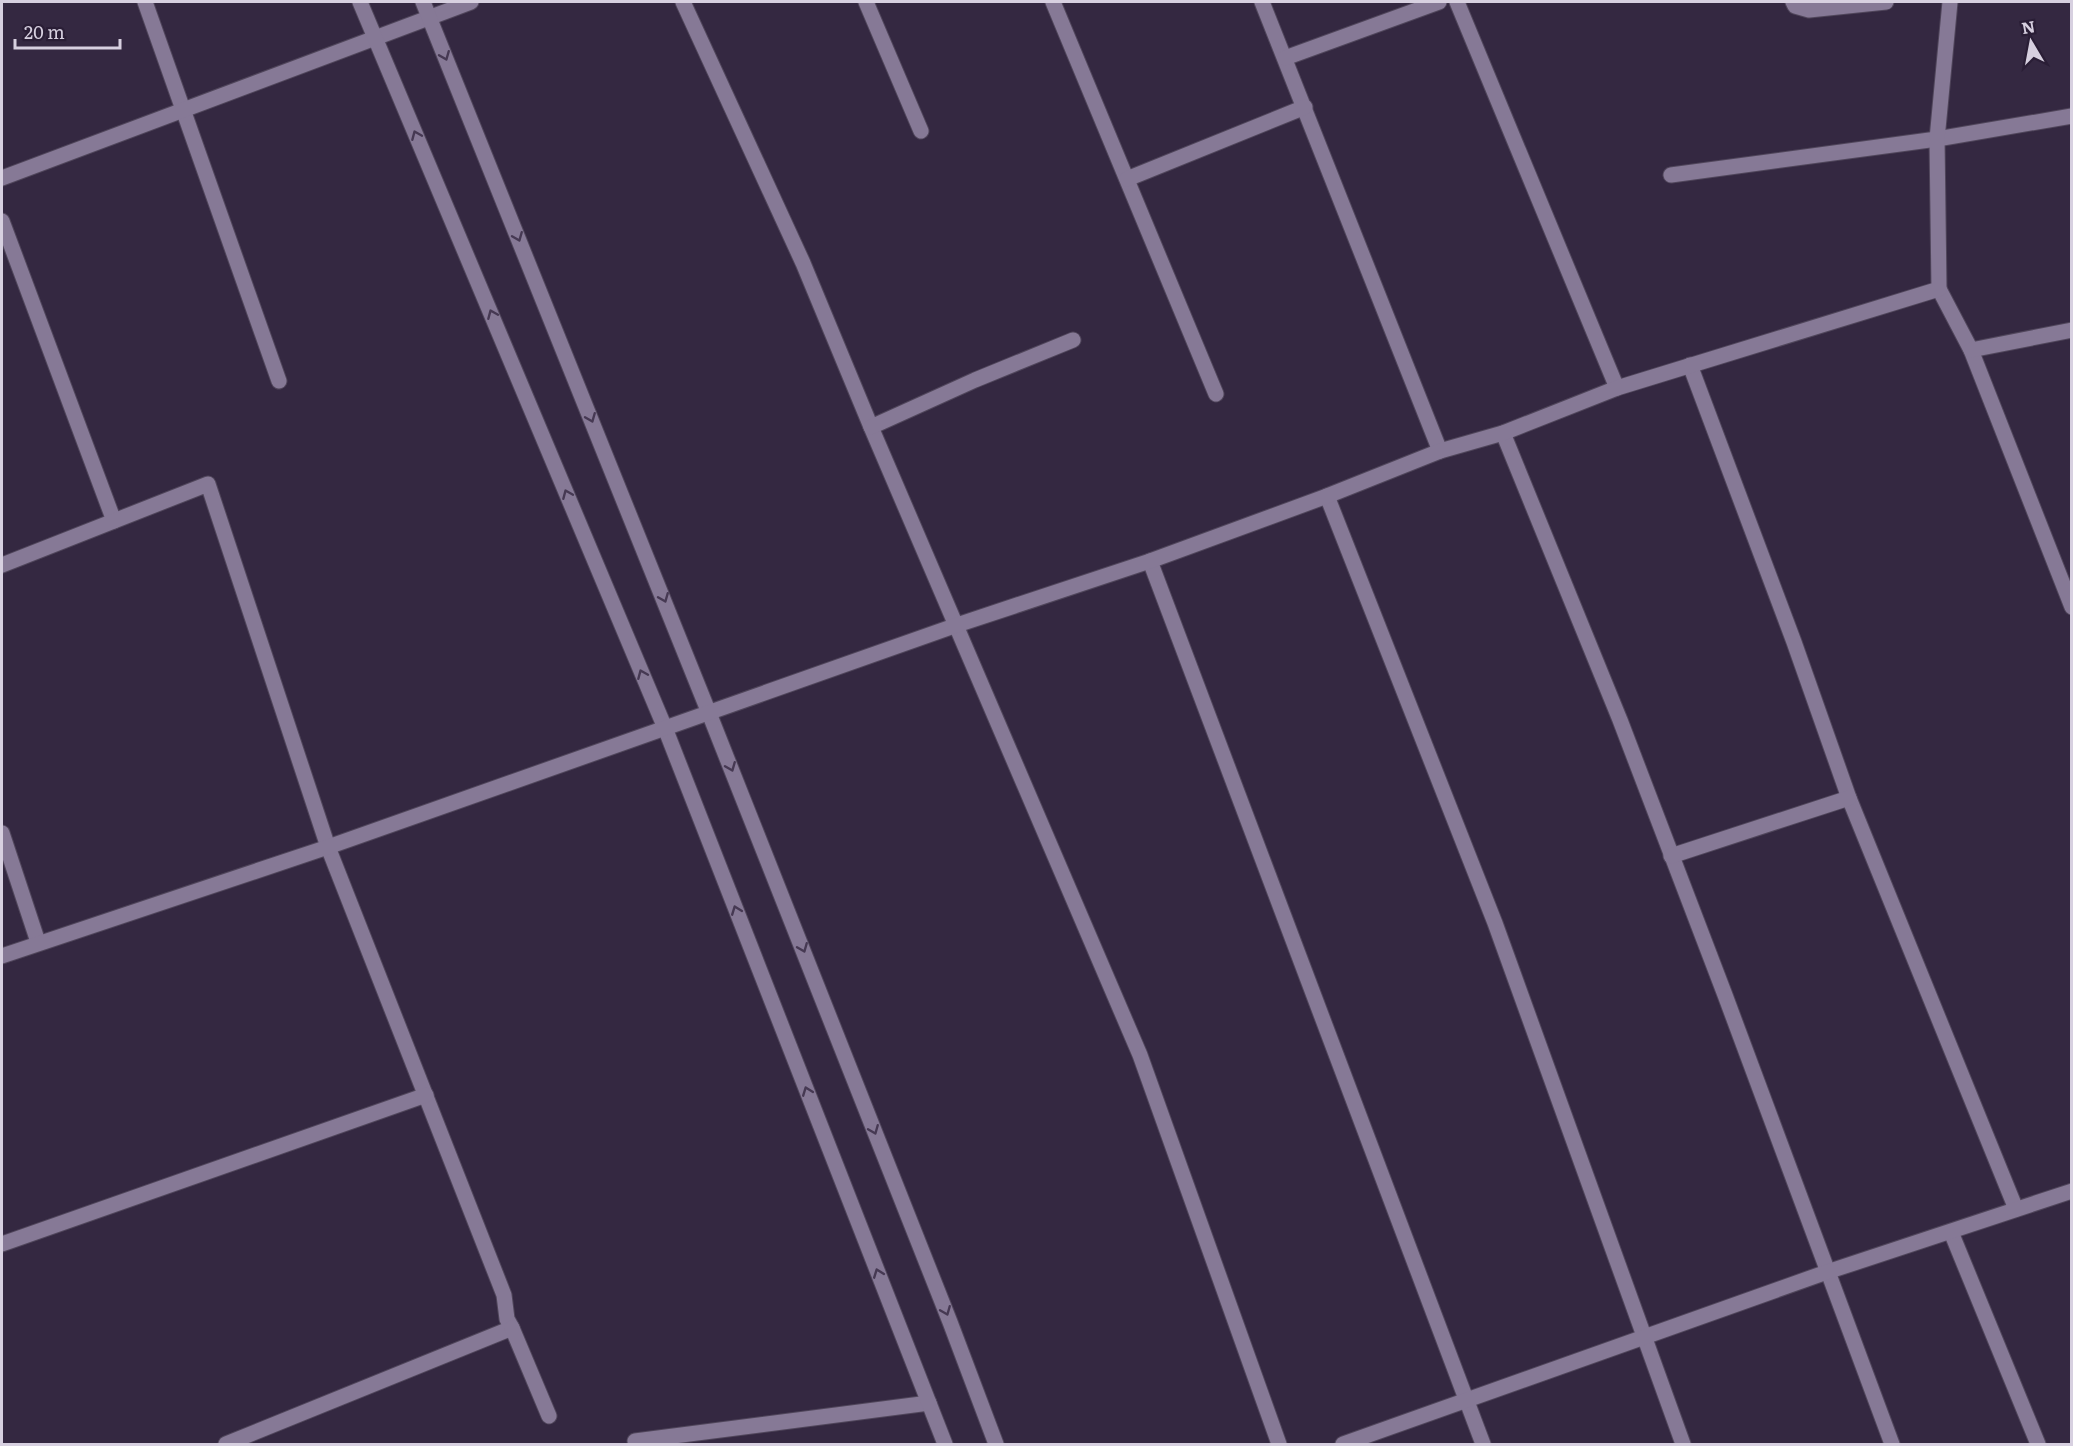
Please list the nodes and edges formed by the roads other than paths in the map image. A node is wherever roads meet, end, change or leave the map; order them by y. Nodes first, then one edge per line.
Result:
1 (145, 2) edge
2 (360, 2) edge
3 (423, 2) edge
4 (471, 2) edge
5 (683, 2) edge
6 (866, 2) edge
7 (1053, 2) edge
8 (1262, 2) edge
9 (1457, 2) edge
10 (1793, 2) edge
11 (1886, 2) edge
12 (1950, 2) edge
13 (1430, 3) edge
14 (430, 17) junction
15 (375, 36) junction
16 (1285, 58) junction
17 (1305, 107) junction
18 (183, 111) junction
19 (2072, 116) edge
20 (921, 131) dead end
21 (1937, 139) junction
22 (1671, 175) dead end
23 (2, 178) edge
24 (1127, 179) junction
25 (2, 220) edge
26 (1939, 289) junction
27 (2072, 330) edge
28 (1073, 340) dead end
29 (1971, 350) junction
30 (1690, 365) junction
31 (279, 381) dead end
32 (1617, 388) junction
33 (1216, 394) dead end
34 (871, 428) junction
35 (1503, 433) junction
36 (1440, 451) junction
37 (1327, 496) junction
38 (114, 521) junction
39 (1150, 561) junction
40 (2, 565) edge
41 (2072, 607) edge
42 (957, 625) junction
43 (710, 712) junction
44 (665, 728) junction
45 (1849, 798) junction
46 (2, 833) edge
47 (328, 847) junction
48 (1671, 856) junction
49 (39, 942) junction
50 (2, 956) edge
51 (426, 1095) junction
52 (2072, 1191) edge
53 (2016, 1209) junction
54 (1950, 1232) junction
55 (2, 1244) edge
56 (1827, 1272) junction
57 (512, 1328) junction
58 (1644, 1336) junction
59 (1467, 1401) junction
60 (929, 1403) junction
61 (549, 1416) dead end
62 (248, 1441) edge
63 (635, 1441) dead end
64 (226, 1444) edge
65 (945, 1444) edge
66 (996, 1444) edge
67 (1278, 1444) edge
68 (1343, 1444) edge
69 (1483, 1444) edge
70 (1683, 1444) edge
71 (1892, 1444) edge
72 (2038, 1444) edge

1 - 18 street
2 - 15 street
3 - 14 street
4 - 14 street
5 - 34 street
6 - 20 street
7 - 24 street
8 - 16 street
9 - 32 street
10 - 11 street
12 - 21 street
13 - 16 street
14 - 15 street
14 -> 43 street
15 - 18 street
44 -> 15 street
16 - 17 street
17 - 24 street
17 - 36 street
18 - 23 street
18 - 31 street
19 - 21 street
21 - 22 street
21 - 26 street
24 - 33 street
25 - 38 street
26 - 29 street
26 - 30 street
27 - 29 street
28 - 34 street
29 - 41 street
30 - 32 street
30 - 45 street
32 - 35 street
34 - 42 street
35 - 36 street
35 - 48 street
36 - 37 street
37 - 39 street
37 - 58 street
38 - 40 street
38 - 47 street
39 - 42 street
39 - 59 street
42 - 43 street
42 - 67 street
43 - 44 street
43 -> 66 street
44 - 47 street
60 -> 44 street
45 - 48 street
45 - 53 street
46 - 49 street
47 - 49 street
47 - 51 street
48 - 56 street
49 - 50 street
51 - 55 street
51 - 57 street
52 - 53 street
53 - 54 street
54 - 56 street
54 - 72 street
56 - 58 street
56 - 71 street
57 - 61 street
57 - 62 street
58 - 59 street
58 - 70 street
59 - 68 street
59 - 69 street
60 - 63 street
60 - 65 street
62 - 64 street

